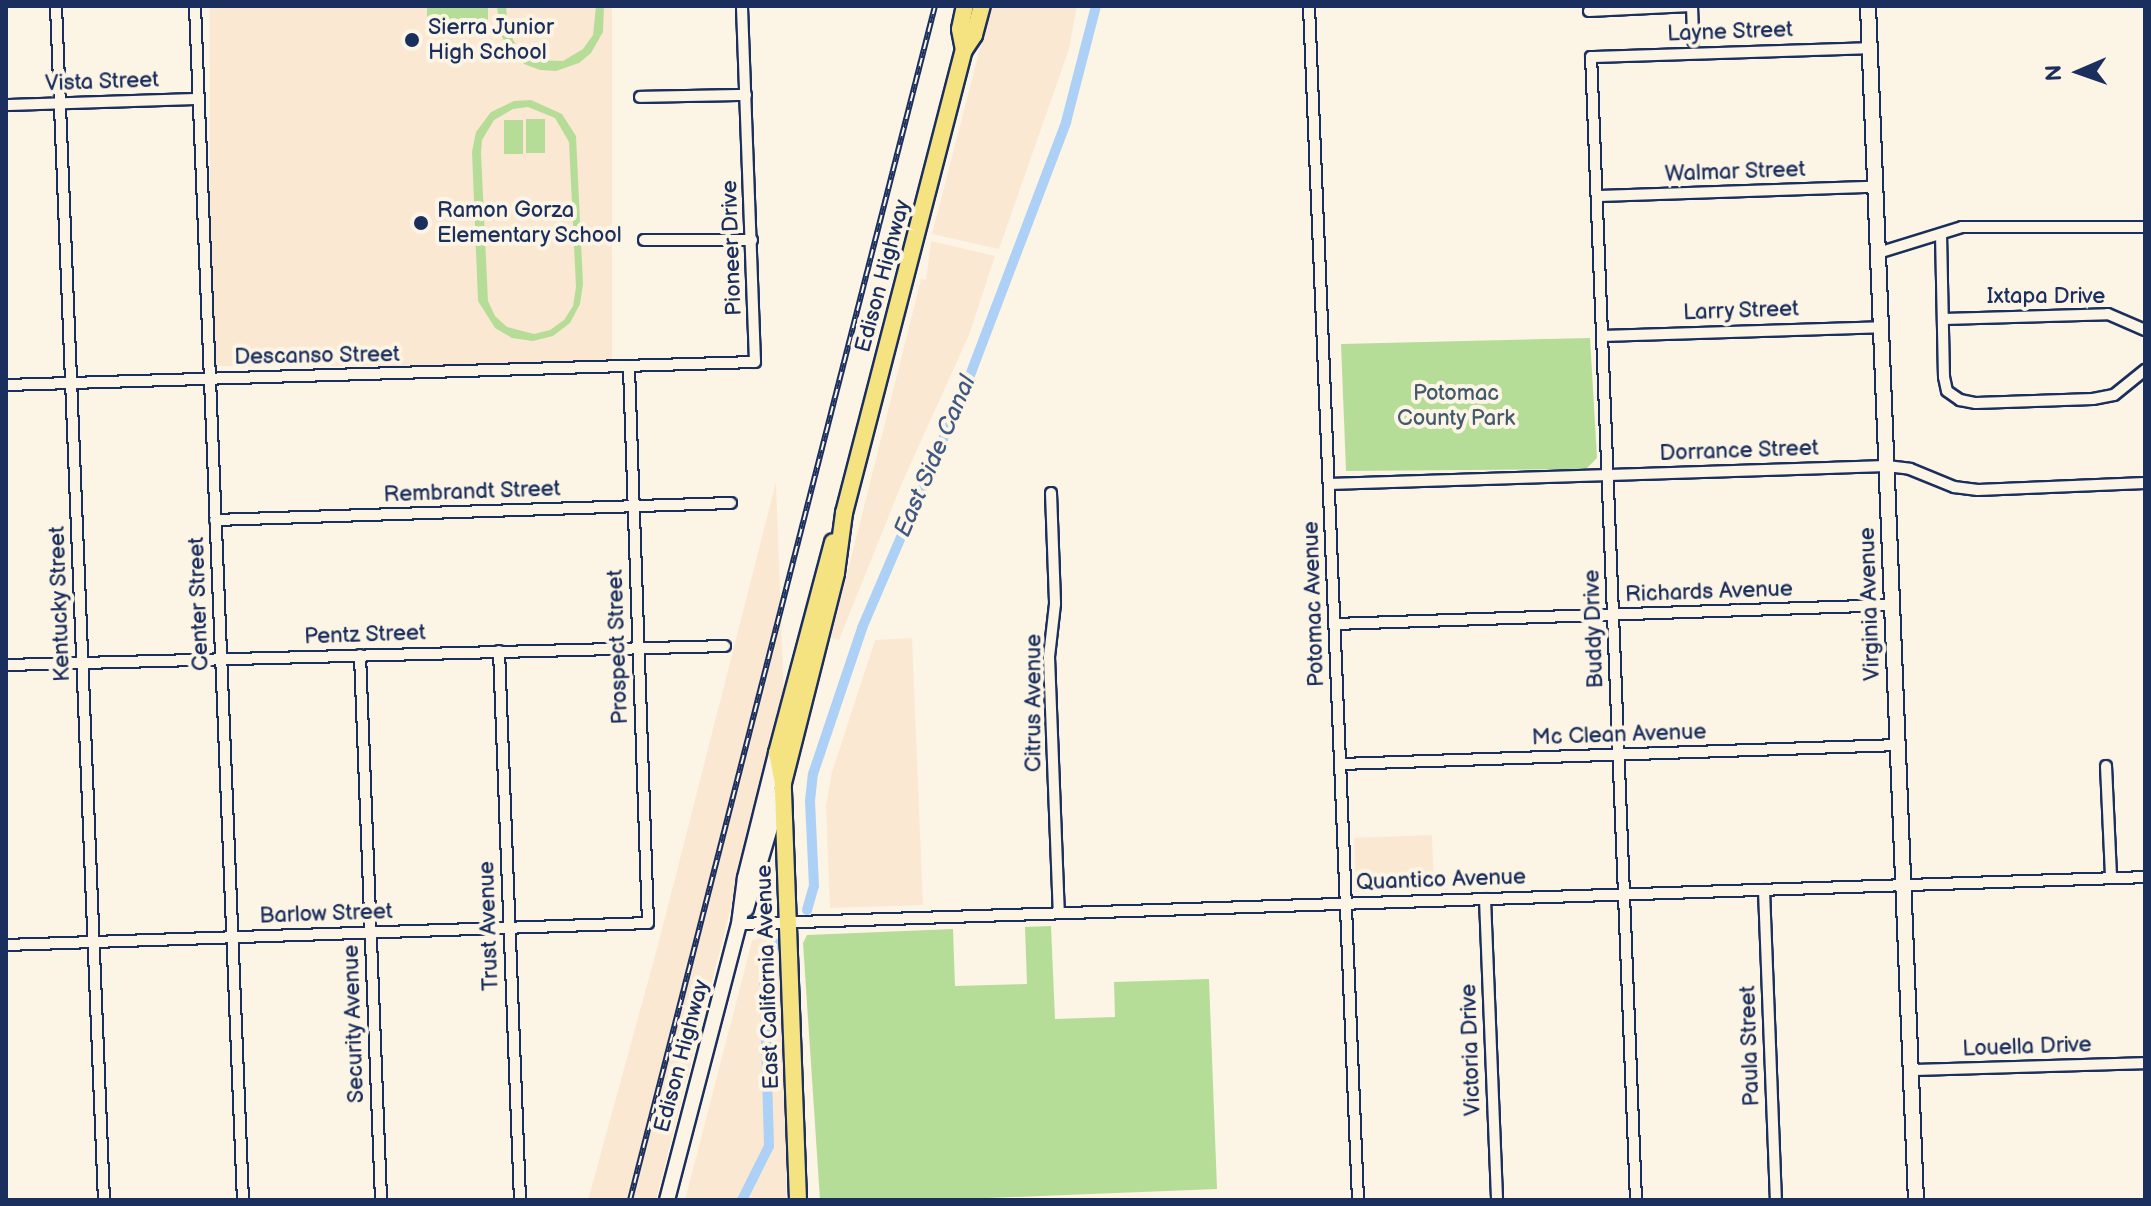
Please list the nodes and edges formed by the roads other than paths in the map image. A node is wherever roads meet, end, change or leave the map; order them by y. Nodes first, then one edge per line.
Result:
1 (56, 6) edge
2 (195, 6) edge
3 (742, 6) edge
4 (965, 6) edge
5 (982, 6) edge
6 (1309, 6) edge
7 (1691, 6) edge
8 (1868, 6) edge
9 (1623, 8) edge
10 (1589, 11) dead end
11 (1693, 41) dead end
12 (1870, 48) junction
13 (964, 50) junction
14 (1591, 57) joint
15 (746, 95) junction
16 (640, 97) dead end
17 (198, 99) junction
18 (59, 103) junction
19 (6, 105) edge
20 (1875, 187) junction
21 (1597, 196) junction
22 (2145, 227) edge
23 (1941, 234) junction
24 (644, 240) dead end
25 (752, 240) junction
26 (1878, 253) junction
27 (1944, 319) junction
28 (1881, 327) junction
29 (2145, 330) edge
30 (1602, 336) junction
31 (629, 369) junction
32 (2145, 370) edge
33 (210, 379) junction
34 (71, 383) junction
35 (6, 385) edge
36 (1887, 466) junction
37 (1608, 475) junction
38 (2145, 483) edge
39 (1329, 484) junction
40 (1051, 493) dead end
41 (731, 503) dead end
42 (633, 507) junction
43 (844, 513) junction
44 (215, 520) junction
45 (1892, 605) junction
46 (1613, 615) junction
47 (1335, 624) junction
48 (725, 646) dead end
49 (638, 647) junction
50 (499, 651) junction
51 (360, 655) junction
52 (221, 659) junction
53 (82, 663) junction
54 (6, 665) edge
55 (1898, 745) junction
56 (777, 753) junction
57 (1619, 755) junction
58 (1341, 764) junction
59 (2106, 766) dead end
60 (783, 783) junction
61 (2145, 877) edge
62 (2111, 878) junction
63 (1904, 885) junction
64 (1764, 890) junction
65 (1625, 894) junction
66 (1485, 899) junction
67 (1346, 903) junction
68 (1059, 913) junction
69 (788, 922) junction
70 (648, 923) joint
71 (739, 924) junction
72 (509, 928) junction
73 (371, 933) junction
74 (232, 938) junction
75 (93, 942) junction
76 (6, 945) edge
77 (2145, 1063) edge
78 (1911, 1070) junction
79 (104, 1200) edge
80 (243, 1200) edge
81 (381, 1200) edge
82 (520, 1200) edge
83 (667, 1200) edge
84 (798, 1200) edge
85 (1358, 1200) edge
86 (1497, 1200) edge
87 (1636, 1200) edge
88 (1776, 1200) edge
89 (1916, 1200) edge

1 - 18 street, Kentucky Street
2 - 17 street, Center Street
3 - 15 street, Pioneer Drive
4 - 13 main road, Edison Highway
5 - 13 main road, Edison Highway
6 - 39 street, Potomac Avenue
7 - 9 street
7 - 11 street
8 - 12 street, Virginia Avenue
9 - 10 street
12 - 14 street, Layne Street
12 - 20 street, Virginia Avenue
13 - 43 main road, Edison Highway
14 - 21 street, Buddy Drive
15 - 16 street
15 - 25 street, Pioneer Drive
17 - 18 street, Vista Street
17 - 33 street, Center Street
18 - 19 street, Vista Street
18 - 34 street, Kentucky Street
20 - 21 street, Walmar Street
20 - 26 street, Virginia Avenue
21 - 30 street, Buddy Drive
22 - 23 street
23 - 26 street
23 - 27 street
24 - 25 street
25 - 31 street, Pioneer Drive
26 - 28 street, Virginia Avenue
27 - 29 street, Ixtapa Drive
27 - 32 street
28 - 30 street, Larry Street
28 - 36 street, Virginia Avenue
30 - 37 street, Buddy Drive
31 - 33 street, Descanso Street
31 - 42 street, Prospect Street
33 - 34 street, Descanso Street
33 - 44 street, Center Street
34 - 35 street, Descanso Street
34 - 53 street, Kentucky Street
36 - 37 street, Dorrance Street
36 - 38 street, Dorrance Street
36 - 45 street, Virginia Avenue
37 - 39 street, Dorrance Street
37 - 46 street, Buddy Drive
39 - 47 street, Potomac Avenue
40 - 68 street, Citrus Avenue
41 - 42 street, Rembrandt Street
42 - 44 street, Rembrandt Street
42 - 49 street, Prospect Street
43 - 56 main road, Edison Highway
43 - 60 main road, Edison Highway
44 - 52 street, Center Street
45 - 46 street, Richards Avenue
45 - 55 street, Virginia Avenue
46 - 47 street, Richards Avenue
46 - 57 street, Buddy Drive
47 - 58 street, Potomac Avenue
48 - 49 street, Pentz Street
49 - 50 street, Pentz Street
49 - 70 street, Prospect Street
50 - 51 street, Pentz Street
50 - 72 street, Trust Avenue
51 - 52 street, Pentz Street
51 - 73 street, Security Avenue
52 - 53 street, Pentz Street
52 - 74 street, Center Street
53 - 54 street, Pentz Street
53 - 75 street, Kentucky Street
55 - 57 street, Mc Clean Avenue
55 - 63 street, Virginia Avenue
56 - 60 main road, East California Avenue
56 - 71 street, Edison Highway
57 - 58 street, Mc Clean Avenue
57 - 65 street, Buddy Drive
58 - 67 street, Potomac Avenue
59 - 62 street
60 - 69 main road, East California Avenue
60 - 71 street, Edison Highway
61 - 62 street, Quantico Avenue
62 - 63 street, Quantico Avenue
63 - 64 street, Quantico Avenue
63 - 78 street, Virginia Avenue
64 - 65 street, Quantico Avenue
64 - 88 street, Paula Street
65 - 66 street, Quantico Avenue
65 - 87 street, Buddy Drive
66 - 67 street, Quantico Avenue
66 - 86 street, Victoria Drive
67 - 68 street, Quantico Avenue
67 - 85 street, Potomac Avenue
68 - 69 street, Quantico Avenue
69 - 71 street, Quantico Avenue
69 - 84 main road, East California Avenue
70 - 72 street, Barlow Street
71 - 83 street, Edison Highway
72 - 73 street, Barlow Street
72 - 82 street, Trust Avenue
73 - 74 street, Barlow Street
73 - 81 street, Security Avenue
74 - 75 street, Barlow Street
74 - 80 street, Center Street
75 - 76 street, Barlow Street
75 - 79 street, Kentucky Street
77 - 78 street, Louella Drive
78 - 89 street, Virginia Avenue

